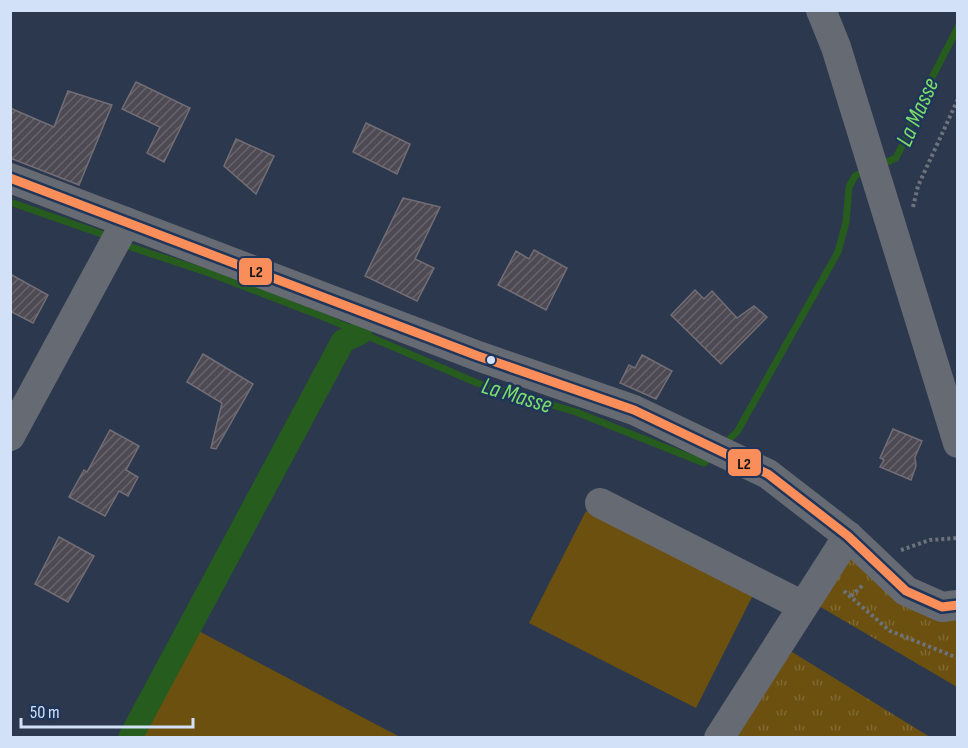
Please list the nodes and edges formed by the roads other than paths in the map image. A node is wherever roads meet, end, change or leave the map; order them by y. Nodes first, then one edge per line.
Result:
1 (821, 10) edge
2 (10, 178) edge
3 (126, 222) junction
4 (10, 436) edge
5 (957, 443) edge
6 (600, 503) dead end
7 (848, 536) junction
8 (957, 605) edge
9 (803, 606) junction
10 (719, 738) edge

1 - 5 street
2 - 3 street
3 - 4 street
3 - 7 street
6 - 9 street
7 - 8 street
7 - 9 street
9 - 10 street

